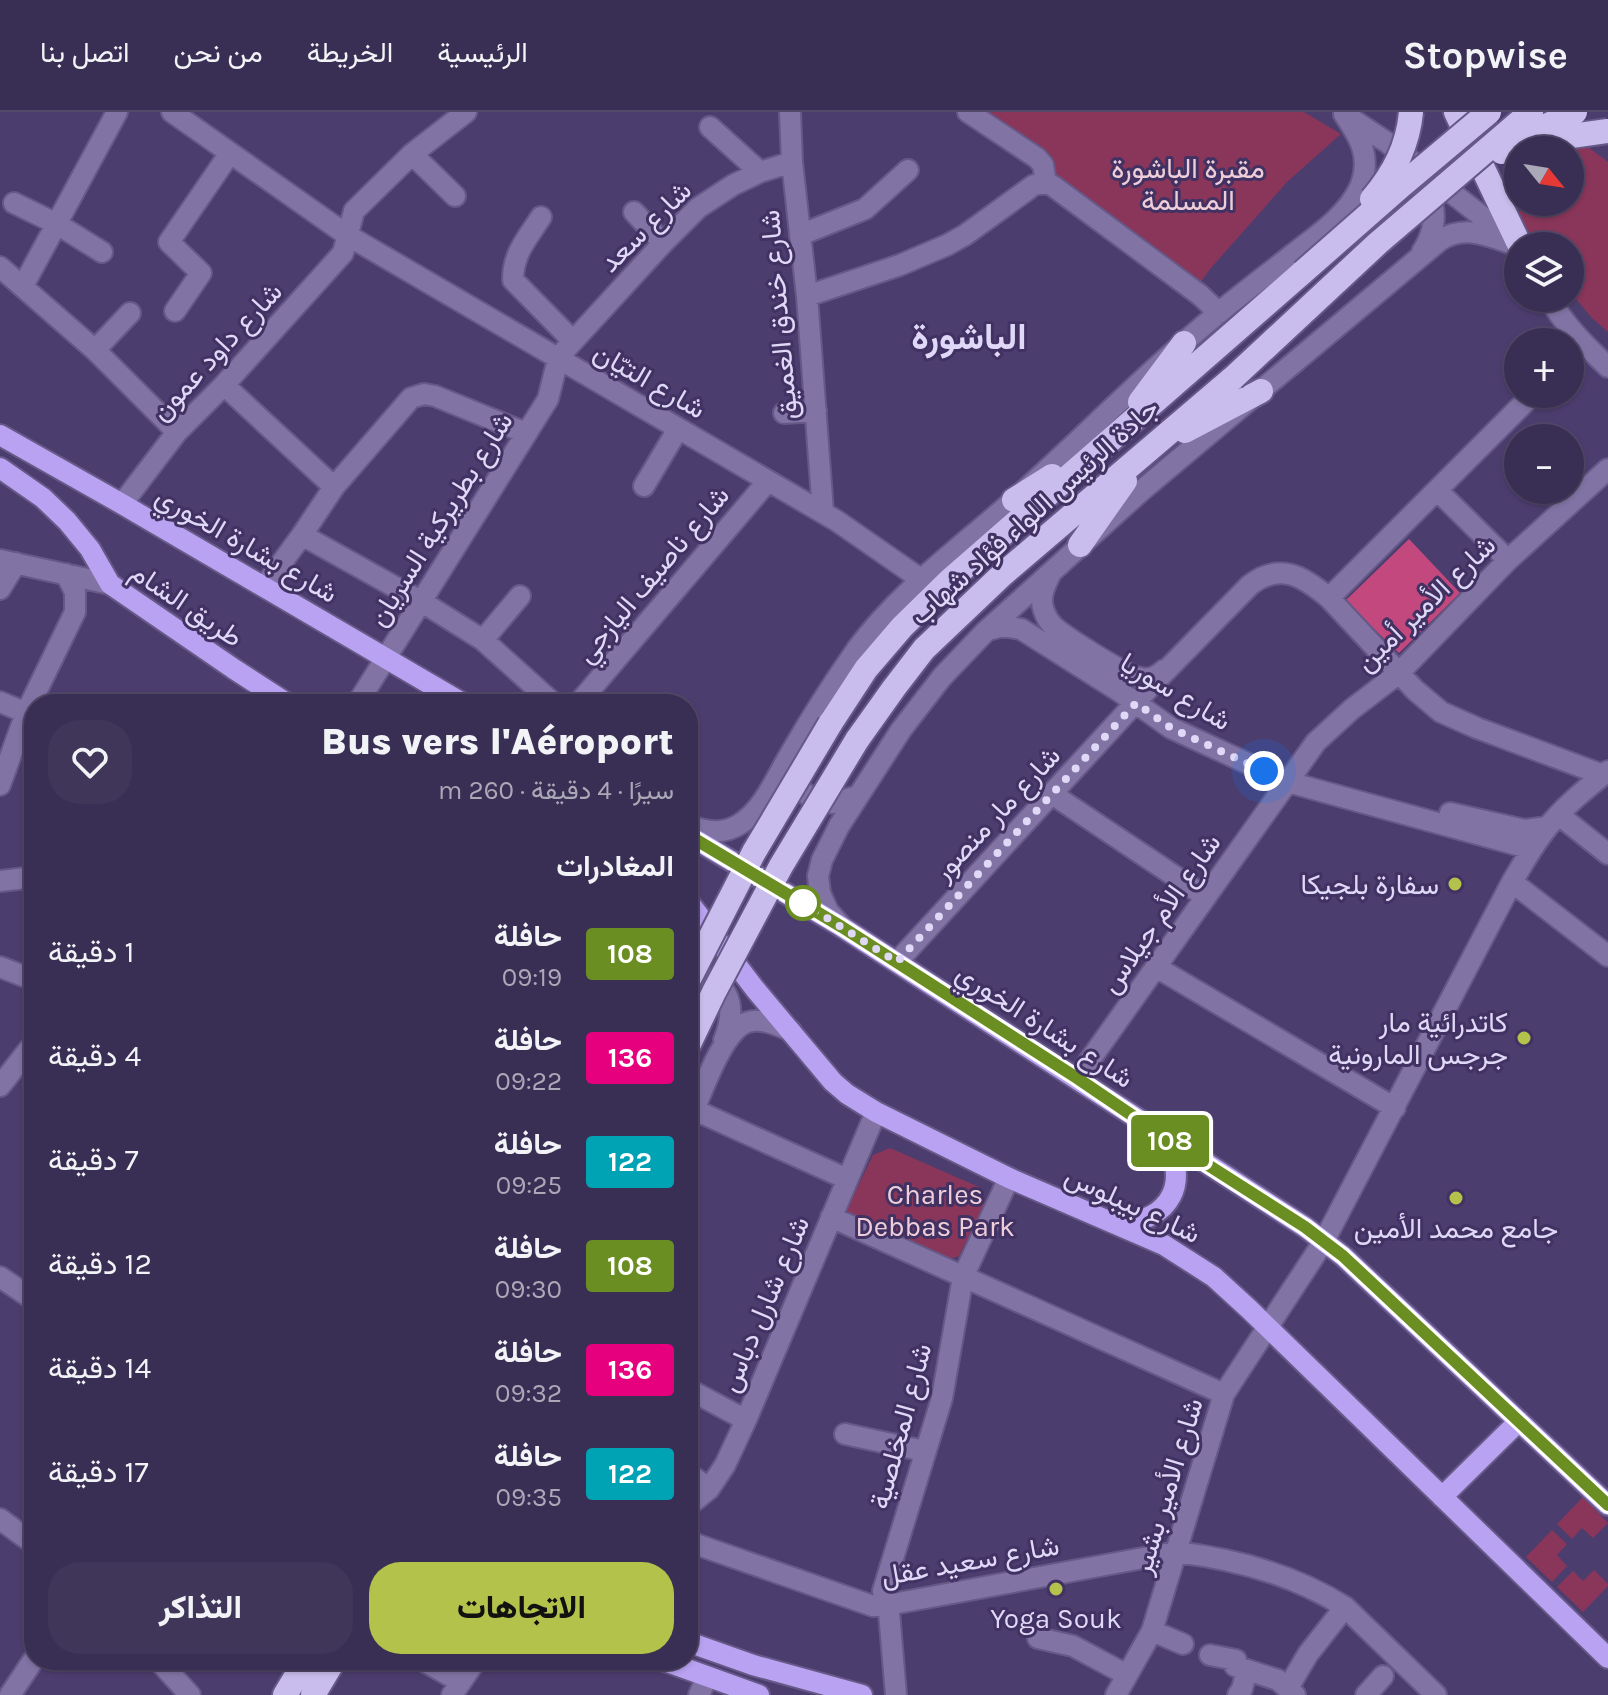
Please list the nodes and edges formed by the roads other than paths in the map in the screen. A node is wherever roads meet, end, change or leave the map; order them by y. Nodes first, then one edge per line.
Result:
1 (117, 112) edge
2 (172, 112) edge
3 (466, 112) edge
4 (790, 112) edge
5 (968, 112) edge
6 (1411, 112) edge
7 (1456, 112) edge
8 (1490, 112) edge
9 (1531, 112) edge
10 (1572, 112) edge
11 (1342, 113) edge
12 (710, 127) dead end
13 (1608, 131) edge
14 (1608, 138) edge
15 (230, 153) junction
16 (412, 154) junction
17 (792, 162) junction
18 (908, 170) dead end
19 (760, 172) junction
20 (1046, 183) junction
21 (1360, 186) junction
22 (1435, 193) junction
23 (455, 196) dead end
24 (14, 203) dead end
25 (634, 212) dead end
26 (541, 217) dead end
27 (57, 224) junction
28 (1512, 232) edge
29 (1504, 234) edge
30 (347, 235) junction
31 (800, 235) junction
32 (1504, 241) edge
33 (663, 243) junction
34 (1330, 249) junction
35 (102, 252) dead end
36 (1417, 259) junction
37 (0, 267) edge
38 (23, 286) junction
39 (807, 296) junction
40 (175, 311) dead end
41 (130, 313) dead end
42 (1219, 313) junction
43 (573, 341) junction
44 (1184, 343) junction
45 (95, 350) junction
46 (1584, 354) edge
47 (558, 359) junction
48 (1608, 367) edge
49 (224, 385) junction
50 (1261, 391) junction
51 (1519, 408) edge
52 (816, 411) junction
53 (784, 413) dead end
54 (678, 429) junction
55 (177, 432) junction
56 (526, 433) junction
57 (0, 435) edge
58 (1110, 441) junction
59 (1146, 451) junction
60 (0, 468) edge
61 (1608, 469) edge
62 (768, 481) junction
63 (644, 486) dead end
64 (334, 487) junction
65 (1437, 490) junction
66 (1014, 500) junction
67 (122, 504) junction
68 (830, 516) junction
69 (302, 535) junction
70 (1080, 545) junction
71 (1508, 560) junction
72 (8, 561) edge
73 (1054, 568) junction
74 (66, 574) junction
75 (922, 580) junction
76 (110, 584) junction
77 (264, 587) junction
78 (0, 589) edge
79 (520, 596) dead end
80 (1329, 598) junction
81 (422, 602) junction
82 (985, 632) junction
83 (483, 640) junction
84 (1180, 657) junction
85 (386, 658) junction
86 (1399, 673) junction
87 (39, 694) edge
88 (273, 694) edge
89 (363, 694) edge
90 (447, 694) edge
91 (543, 694) edge
92 (587, 694) edge
93 (0, 702) edge
94 (1136, 703) junction
95 (24, 712) edge
96 (24, 728) edge
97 (1316, 742) junction
98 (790, 753) junction
99 (1605, 773) edge
100 (1288, 782) junction
101 (0, 785) edge
102 (1052, 794) junction
103 (857, 796) junction
104 (1553, 821) junction
105 (698, 829) edge
106 (698, 841) edge
107 (1532, 849) junction
108 (1608, 854) edge
109 (24, 878) edge
110 (0, 881) edge
111 (1512, 882) junction
112 (1206, 897) junction
113 (698, 922) edge
114 (842, 927) junction
115 (1608, 956) edge
116 (698, 959) edge
117 (897, 962) junction
118 (0, 967) edge
119 (1156, 967) junction
120 (24, 976) edge
121 (698, 977) edge
122 (698, 1025) edge
123 (791, 1031) junction
124 (723, 1044) junction
125 (24, 1056) edge
126 (1077, 1078) junction
127 (0, 1086) edge
128 (698, 1097) edge
129 (1395, 1108) junction
130 (876, 1112) junction
131 (698, 1117) edge
132 (1161, 1135) junction
133 (1009, 1178) junction
134 (847, 1179) junction
135 (831, 1217) junction
136 (1120, 1224) junction
137 (1324, 1241) junction
138 (0, 1277) edge
139 (963, 1277) junction
140 (24, 1293) edge
141 (1268, 1328) junction
142 (698, 1394) edge
143 (1224, 1394) junction
144 (746, 1420) junction
145 (1519, 1421) junction
146 (845, 1434) dead end
147 (924, 1451) junction
148 (698, 1481) edge
149 (709, 1489) junction
150 (1442, 1497) junction
151 (698, 1498) edge
152 (1608, 1505) edge
153 (0, 1519) edge
154 (24, 1537) edge
155 (698, 1545) edge
156 (1176, 1552) junction
157 (887, 1605) junction
158 (1345, 1607) junction
159 (1152, 1631) junction
160 (1038, 1638) dead end
161 (1183, 1644) dead end
162 (698, 1646) edge
163 (1210, 1655) dead end
164 (1608, 1658) edge
165 (24, 1670) edge
166 (167, 1670) edge
167 (300, 1670) edge
168 (328, 1670) edge
169 (434, 1670) edge
170 (469, 1670) edge
171 (678, 1670) edge
172 (1247, 1670) junction
173 (1127, 1675) junction
174 (1383, 1676) dead end
175 (703, 1686) edge
176 (8, 1688) edge
177 (456, 1689) edge
178 (1292, 1691) edge
179 (190, 1695) edge
180 (285, 1695) edge
181 (313, 1695) edge
182 (759, 1695) edge
183 (862, 1695) edge
184 (896, 1695) edge
185 (1116, 1695) edge
186 (1238, 1695) edge
187 (1366, 1695) edge
188 (1436, 1695) edge

1 - 27 street
2 - 15 street, شارع التيّان
3 - 16 street, شارع داود عمون
4 - 17 street, شارع خندق الغميق
5 - 20 street
6 - 34 highway, bridge
7 - 28 highway
8 - 13 highway, bridge
8 - 34 highway, جادة الرئيس اللواء فؤاد شهاب, bridge
9 - 22 highway, جادة الرئيس اللواء فؤاد شهاب, bridge
10 - 14 highway
10 - 22 highway, bridge
11 - 21 street
11 - 29 street
12 - 19 street
15 - 30 street, شارع التيّان
15 - 40 street
16 - 23 street
16 - 30 street, شارع داود عمون
17 - 19 street, شارع سعد
17 - 31 street, شارع خندق الغميق
18 - 31 street
19 - 33 street, شارع سعد
20 - 39 street
20 - 42 street
21 - 36 street
21 - 42 street
22 - 59 highway, جادة الرئيس اللواء فؤاد شهاب, bridge
24 - 27 street
25 - 33 street
26 - 43 street
27 - 35 street
27 - 38 street
30 - 47 street, شارع التيّان
30 - 49 street, شارع داود عمون
31 - 39 street, شارع خندق الغميق
32 - 36 street
33 - 43 street, شارع سعد
34 - 58 highway, جادة الرئيس اللواء فؤاد شهاب, bridge
36 - 50 street
37 - 38 street
38 - 45 street
39 - 52 street, شارع خندق الغميق
41 - 45 street
42 - 44 street
43 - 47 street, شارع سعد
44 - 58 highway
44 - 66 street
45 - 55 street
46 - 48 street
47 - 54 street, شارع التيّان
47 - 56 street, شارع بطريركية السريان
49 - 55 street, شارع داود عمون
49 - 64 street
50 - 59 highway
50 - 70 street
51 - 65 street
52 - 53 street
52 - 68 street, شارع خندق الغميق
54 - 62 street, شارع التيّان
54 - 63 street
55 - 67 street, شارع داود عمون
56 - 64 street
56 - 81 street, شارع بطريركية السريان
57 - 67 main road, شارع بشارة الخوري
58 - 66 highway
58 - 116 highway, جادة الرئيس اللواء فؤاد شهاب, bridge
59 - 70 highway
59 - 122 highway, جادة الرئيس اللواء فؤاد شهاب, bridge
60 - 76 main road
61 - 71 street, شارع الأمير أمين
62 - 68 street, شارع التيّان
62 - 92 street, شارع ناصيف اليازجي
64 - 69 street
65 - 71 street
65 - 80 street
66 - 75 street
67 - 77 main road, شارع بشارة الخوري
68 - 75 street, شارع التيّان
69 - 77 street
69 - 81 street
70 - 73 street
71 - 86 street, شارع الأمير أمين
72 - 74 street, طريق الشام
72 - 78 street
73 - 82 street
73 - 84 street, شارع سوريا
74 - 76 street, طريق الشام
74 - 87 street
75 - 98 street
76 - 88 main road, طريق الشام
77 - 85 main road, شارع بشارة الخوري
79 - 83 street
80 - 84 street
80 - 86 street
81 - 83 street
81 - 85 street, شارع بطريركية السريان
82 - 94 street, شارع سوريا
82 - 103 street
83 - 91 street
84 - 94 street, شارع مار منصور
85 - 89 street, شارع بطريركية السريان
85 - 90 main road, شارع بشارة الخوري
86 - 97 street, شارع الأمير أمين
86 - 99 street
93 - 95 street
94 - 100 street, شارع سوريا
94 - 102 street, شارع مار منصور
96 - 101 street
97 - 100 street, شارع الأمير أمين
97 - 104 street
98 - 103 street
98 - 105 street
99 - 104 street, شارع الأمير بشير
100 - 107 street, شارع سوريا
100 - 112 street, شارع الأم جيلاس
102 - 112 street
102 - 117 street, شارع مار منصور
103 - 114 street
104 - 107 street, شارع الأمير بشير
104 - 108 street
106 - 114 main road, شارع بشارة الخوري
107 - 111 street, شارع الأمير بشير
109 - 110 street
111 - 115 street
111 - 129 street, شارع الأمير بشير
112 - 119 street, شارع الأم جيلاس
113 - 123 main road, شارع بيبلوس
114 - 117 main road, شارع بشارة الخوري
117 - 126 main road, شارع بشارة الخوري
118 - 120 street
119 - 126 street, شارع الأم جيلاس
119 - 129 street
121 - 124 street
123 - 124 street
123 - 130 main road, شارع بيبلوس
124 - 128 street
125 - 127 street
126 - 132 main road, شارع بشارة الخوري
129 - 137 street, شارع الأمير بشير
130 - 133 main road, شارع بيبلوس
130 - 134 street, شارع شارل دباس
131 - 134 street
132 - 136 main road
132 - 137 main road, شارع بشارة الخوري
133 - 136 main road, شارع بيبلوس
133 - 139 street, شارع المخلصية
134 - 135 street, شارع شارل دباس
135 - 139 street
135 - 144 street, شارع شارل دباس
136 - 141 main road, شارع بيبلوس
137 - 141 street, شارع الأمير بشير
137 - 145 main road, شارع بشارة الخوري
138 - 140 street
139 - 143 street
139 - 147 street, شارع المخلصية
141 - 143 street, شارع الأمير بشير
141 - 150 main road, شارع بيبلوس
142 - 144 street
143 - 156 street, شارع الأمير بشير
144 - 149 street, شارع شارل دباس
145 - 150 main road
145 - 152 main road, شارع بشارة الخوري
146 - 147 street
147 - 157 street, شارع المخلصية
148 - 149 street
149 - 151 street, شارع شارل دباس
150 - 164 main road, شارع بيبلوس
153 - 154 street
155 - 157 street, شارع سعيد عقل
156 - 157 street, شارع سعيد عقل
156 - 158 street, شارع سعيد عقل
156 - 159 street, شارع الأمير بشير
157 - 184 street, شارع المخلصية
158 - 178 street
158 - 188 street, شارع سعيد عقل
159 - 161 street
159 - 173 street, شارع الأمير بشير
160 - 173 street
162 - 183 main road
163 - 172 street
165 - 176 street
166 - 179 street
167 - 180 highway
168 - 181 highway
169 - 177 street
170 - 177 street
171 - 175 main road
172 - 178 street
172 - 186 street
173 - 185 street, شارع الأمير بشير
174 - 187 street
175 - 182 main road

